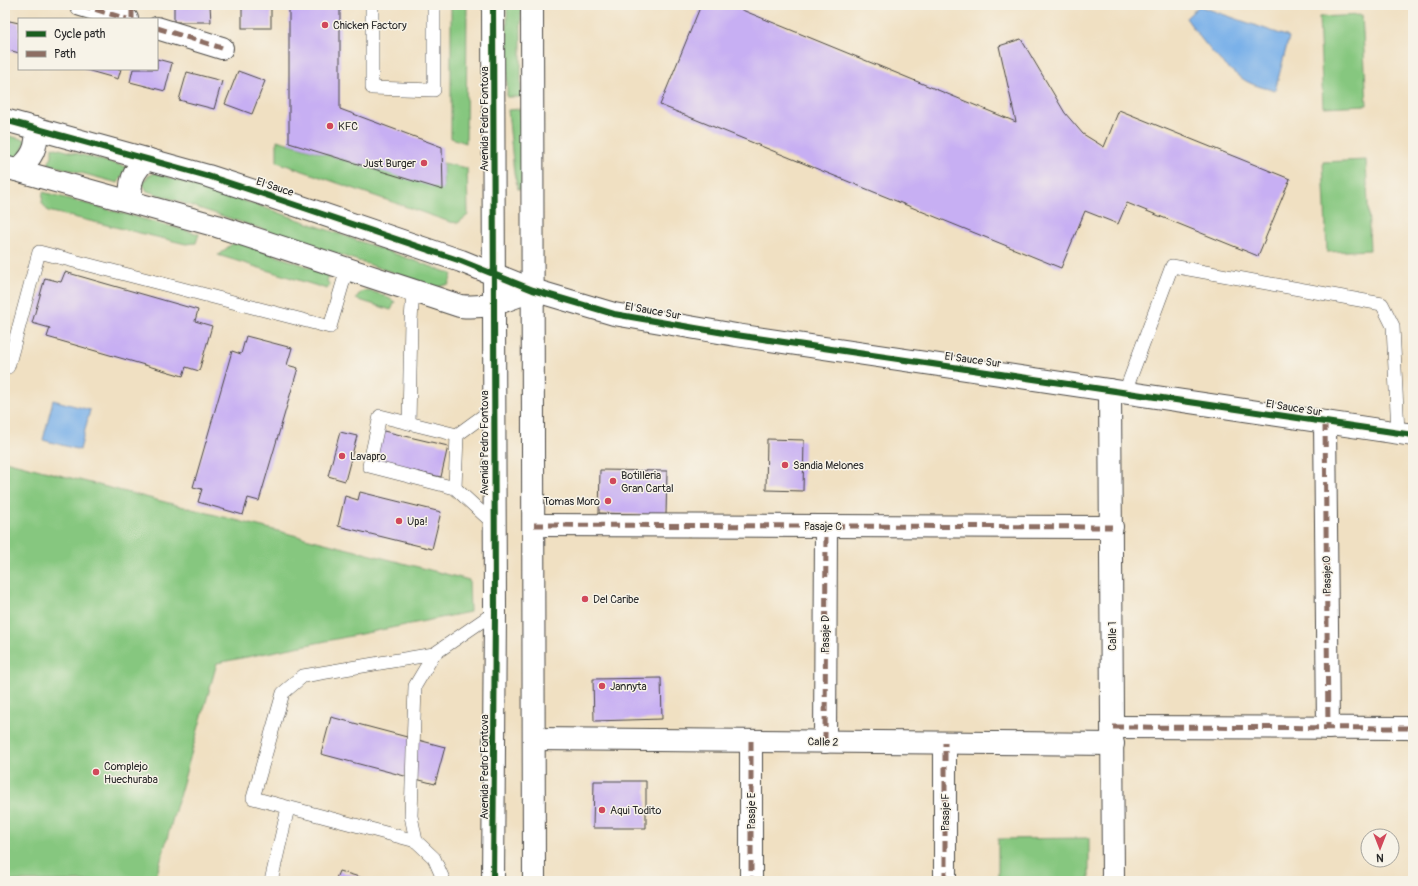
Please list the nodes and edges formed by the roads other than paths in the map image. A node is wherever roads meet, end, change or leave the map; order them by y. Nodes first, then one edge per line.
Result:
1 (81, 5) edge
2 (132, 5) edge
3 (372, 5) edge
4 (434, 5) edge
5 (494, 5) edge
6 (532, 5) edge
7 (124, 18) edge
8 (132, 18) edge
9 (158, 28) edge
10 (222, 48) dead end
11 (5, 120) edge
12 (36, 128) junction
13 (147, 159) junction
14 (11, 169) edge
15 (132, 201) junction
16 (347, 269) junction
17 (494, 273) junction
18 (533, 290) junction
19 (414, 291) junction
20 (494, 305) junction
21 (8, 367) dead end
22 (1118, 391) junction
23 (494, 408) junction
24 (1326, 422) junction
25 (409, 423) junction
26 (1405, 434) edge
27 (457, 435) junction
28 (455, 488) junction
29 (494, 524) junction
30 (534, 525) junction
31 (826, 526) junction
32 (1112, 527) junction
33 (495, 612) junction
34 (434, 654) junction
35 (1328, 728) junction
36 (1413, 728) edge
37 (1113, 735) junction
38 (534, 739) junction
39 (750, 741) junction
40 (825, 742) junction
41 (945, 742) junction
42 (288, 808) junction
43 (416, 841) junction
44 (271, 881) edge
45 (444, 881) edge
46 (493, 881) edge
47 (534, 881) edge
48 (750, 881) edge
49 (945, 881) edge
50 (1113, 881) edge

1 - 7 street
2 - 8 street
3 - 4 lane
5 - 17 street, Avenida Pedro Fontova
6 - 18 street
9 - 10 street
11 - 12 street, El Sauce
12 - 13 street, El Sauce
12 - 14 street
13 - 15 street
13 - 17 street, El Sauce
14 - 15 street
15 - 16 street
16 - 19 street
16 - 21 lane
17 - 18 street, El Sauce
17 - 20 street, Avenida Pedro Fontova
18 - 20 street
18 - 22 street, El Sauce Sur
18 - 30 street
19 - 20 street
19 - 25 lane
20 - 23 street, Avenida Pedro Fontova
22 - 24 street, El Sauce Sur
22 - 26 lane
22 - 32 street, Calle 1
23 - 27 lane
23 - 29 street, Avenida Pedro Fontova
24 - 26 street, El Sauce Sur
24 - 35 street, Pasaje O
25 - 27 lane
25 - 28 lane
27 - 28 lane
28 - 29 lane
29 - 33 street, Avenida Pedro Fontova
30 - 31 street, Pasaje C
30 - 38 street
31 - 32 street, Pasaje C
31 - 40 street, Pasaje D
32 - 37 street, Calle 1
33 - 34 lane
33 - 46 street, Avenida Pedro Fontova
34 - 42 lane
34 - 43 lane
35 - 36 street
35 - 37 street
37 - 41 street, Calle 2
37 - 50 street, Calle 1
38 - 39 street, Calle 2
38 - 47 street
39 - 40 street, Calle 2
39 - 48 street, Pasaje E
40 - 41 street, Calle 2
41 - 49 street, Pasaje F
42 - 43 lane
42 - 44 lane
43 - 45 lane

